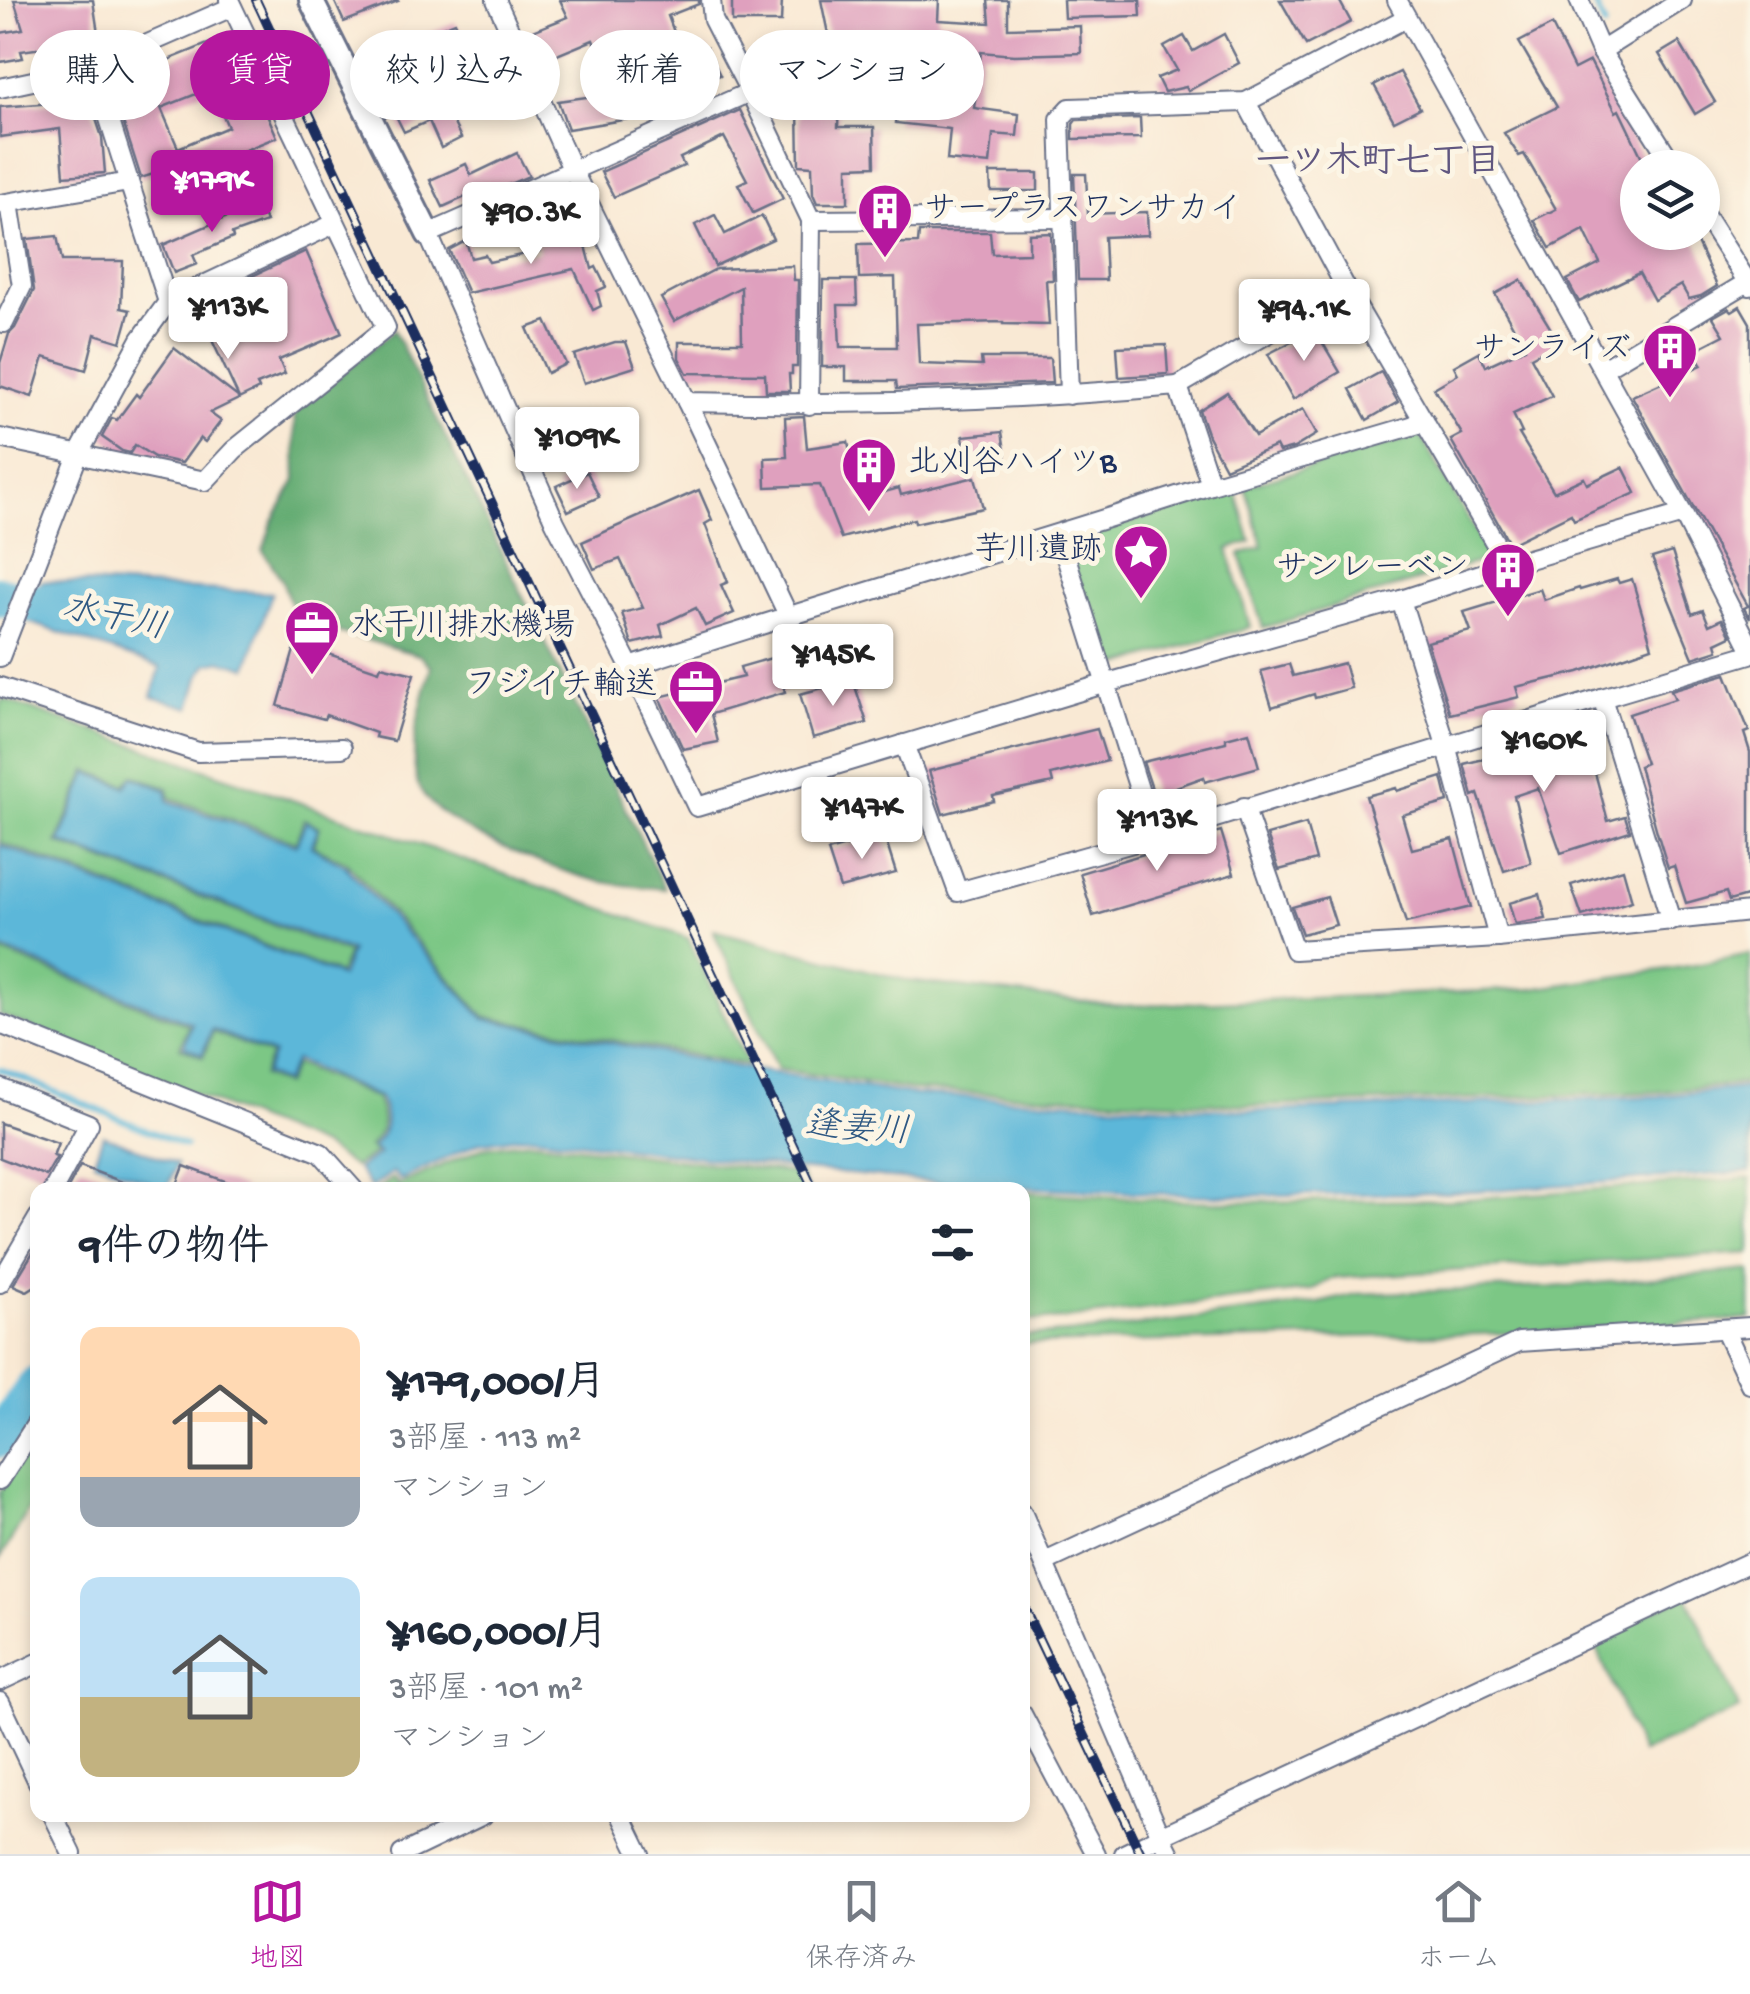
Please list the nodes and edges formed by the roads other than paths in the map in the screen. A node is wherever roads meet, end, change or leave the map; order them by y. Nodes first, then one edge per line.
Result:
1 (311, 0) edge
2 (496, 0) edge
3 (711, 0) edge
4 (1397, 0) edge
5 (1578, 0) edge
6 (1682, 0) edge
7 (230, 3) edge
8 (1406, 18) junction
9 (170, 31) edge
10 (1600, 51) junction
11 (740, 73) edge
12 (30, 82) edge
13 (0, 88) edge
14 (740, 96) edge
15 (1246, 102) junction
16 (109, 120) edge
17 (763, 120) edge
18 (1663, 150) edge
19 (572, 169) junction
20 (128, 182) junction
21 (5, 204) edge
22 (1063, 218) junction
23 (811, 220) junction
24 (334, 224) junction
25 (428, 234) junction
26 (1720, 239) edge
27 (1749, 284) edge
28 (1346, 288) junction
29 (168, 302) junction
30 (0, 322) edge
31 (1603, 369) junction
32 (1178, 386) junction
33 (1069, 396) junction
34 (687, 402) junction
35 (809, 405) junction
36 (1425, 422) junction
37 (0, 438) edge
38 (78, 455) junction
39 (1212, 485) junction
40 (1683, 514) junction
41 (1059, 534) junction
42 (1508, 565) junction
43 (1401, 600) junction
44 (788, 615) junction
45 (3, 648) edge
46 (1750, 650) edge
47 (630, 667) junction
48 (1104, 684) junction
49 (0, 688) edge
50 (1602, 698) junction
51 (904, 744) junction
52 (1446, 745) junction
53 (342, 748) dead end
54 (1244, 807) junction
55 (1154, 837) junction
56 (1750, 912) edge
57 (1671, 922) junction
58 (1498, 938) junction
59 (0, 1024) edge
60 (0, 1088) edge
61 (57, 1182) edge
62 (348, 1182) edge
63 (30, 1232) edge
64 (0, 1283) edge
65 (1750, 1326) edge
66 (1724, 1329) junction
67 (1750, 1384) edge
68 (30, 1433) edge
69 (0, 1480) edge
70 (1030, 1529) edge
71 (1045, 1562) junction
72 (1750, 1562) edge
73 (30, 1667) edge
74 (0, 1680) edge
75 (0, 1702) edge
76 (1030, 1729) edge
77 (30, 1765) edge
78 (56, 1822) edge
79 (469, 1822) edge
80 (624, 1822) edge
81 (1162, 1836) junction
82 (72, 1854) edge
83 (402, 1854) edge
84 (640, 1854) edge
85 (1096, 1854) edge
86 (1124, 1854) edge
87 (1170, 1854) edge

1 - 25 street
2 - 19 street
3 - 11 street
4 - 8 street
5 - 10 street
6 - 10 street
7 - 9 street
7 - 24 street
8 - 15 street
8 - 31 street
10 - 18 street
12 - 13 street
14 - 19 street
15 - 22 street
15 - 28 street
16 - 20 street
17 - 23 street
19 - 25 street
19 - 34 street
20 - 21 street
20 - 29 street
21 - 30 street
22 - 23 street
22 - 33 street
23 - 35 street
24 - 29 street
24 - 38 street
25 - 47 street
26 - 27 street
27 - 31 street
28 - 32 street
28 - 36 street
29 - 38 street
31 - 40 street
32 - 33 street
32 - 39 street
33 - 35 street
34 - 35 street
34 - 44 street
36 - 39 street
36 - 42 street
37 - 38 street
38 - 45 street
39 - 41 street
40 - 42 street
40 - 46 street
41 - 44 street
41 - 48 street
42 - 43 street
43 - 48 street
43 - 52 street
44 - 47 street
46 - 50 street
47 - 51 street
48 - 51 street
48 - 55 street
49 - 53 street
50 - 52 street
50 - 57 street
51 - 55 street
52 - 54 street
52 - 58 street
54 - 55 street
54 - 58 street
56 - 57 street
57 - 58 street
59 - 62 street
60 - 61 street
63 - 64 street
65 - 66 street
66 - 67 street
66 - 71 street
68 - 69 street
70 - 71 street
71 - 81 street
72 - 81 street
73 - 74 street
75 - 77 street
76 - 85 street
78 - 82 street
79 - 83 street
80 - 84 street
81 - 86 street
81 - 87 street

